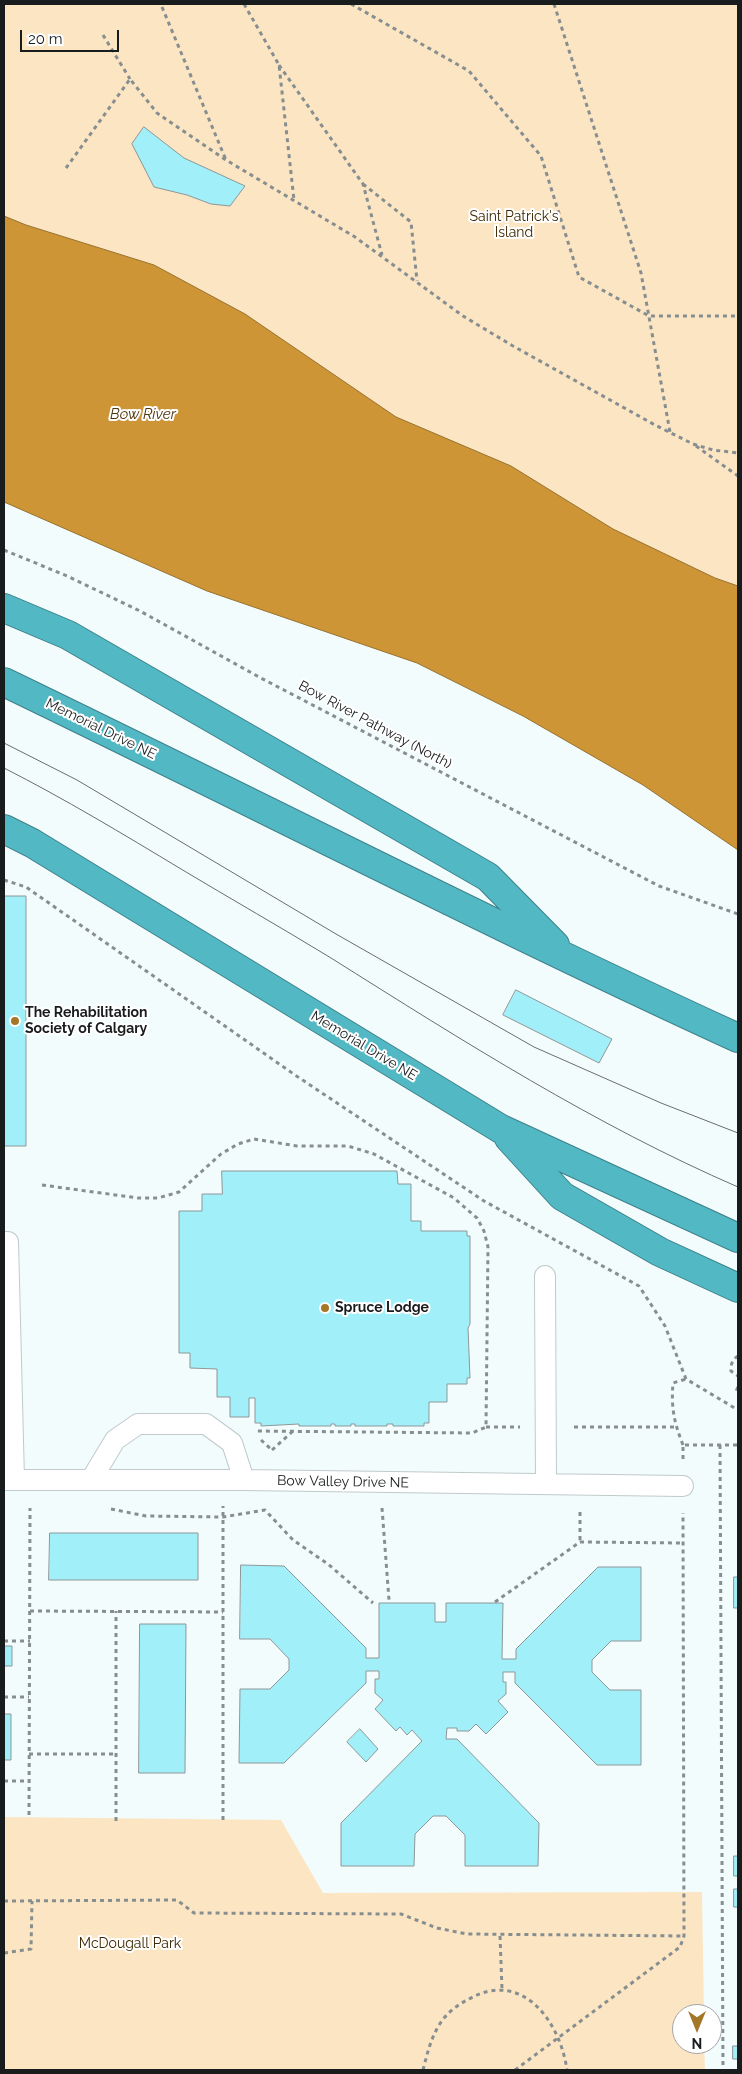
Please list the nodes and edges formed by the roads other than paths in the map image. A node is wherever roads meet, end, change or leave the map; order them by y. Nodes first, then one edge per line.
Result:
1 (4, 608) edge
2 (4, 682) edge
3 (4, 829) edge
4 (571, 960) junction
5 (738, 1038) edge
6 (501, 1129) junction
7 (738, 1238) edge
8 (4, 1242) edge
9 (545, 1276) dead end
10 (738, 1288) edge
11 (8, 1386) edge
12 (16, 1480) edge
13 (91, 1480) junction
14 (244, 1480) junction
15 (546, 1484) junction
16 (683, 1486) road end

1 - 4 highway
2 - 4 highway, Memorial Drive NE
3 - 6 highway, Memorial Drive NE
4 - 5 highway, Memorial Drive NE
6 - 7 highway, Memorial Drive NE
6 - 10 highway
8 - 11 lane
9 - 15 lane
11 - 12 lane
12 - 13 lane, Bow Valley Drive NE
13 - 14 lane, Bow Valley Drive NE
13 - 14 lane
14 - 15 lane, Bow Valley Drive NE
15 - 16 lane, Bow Valley Drive NE

